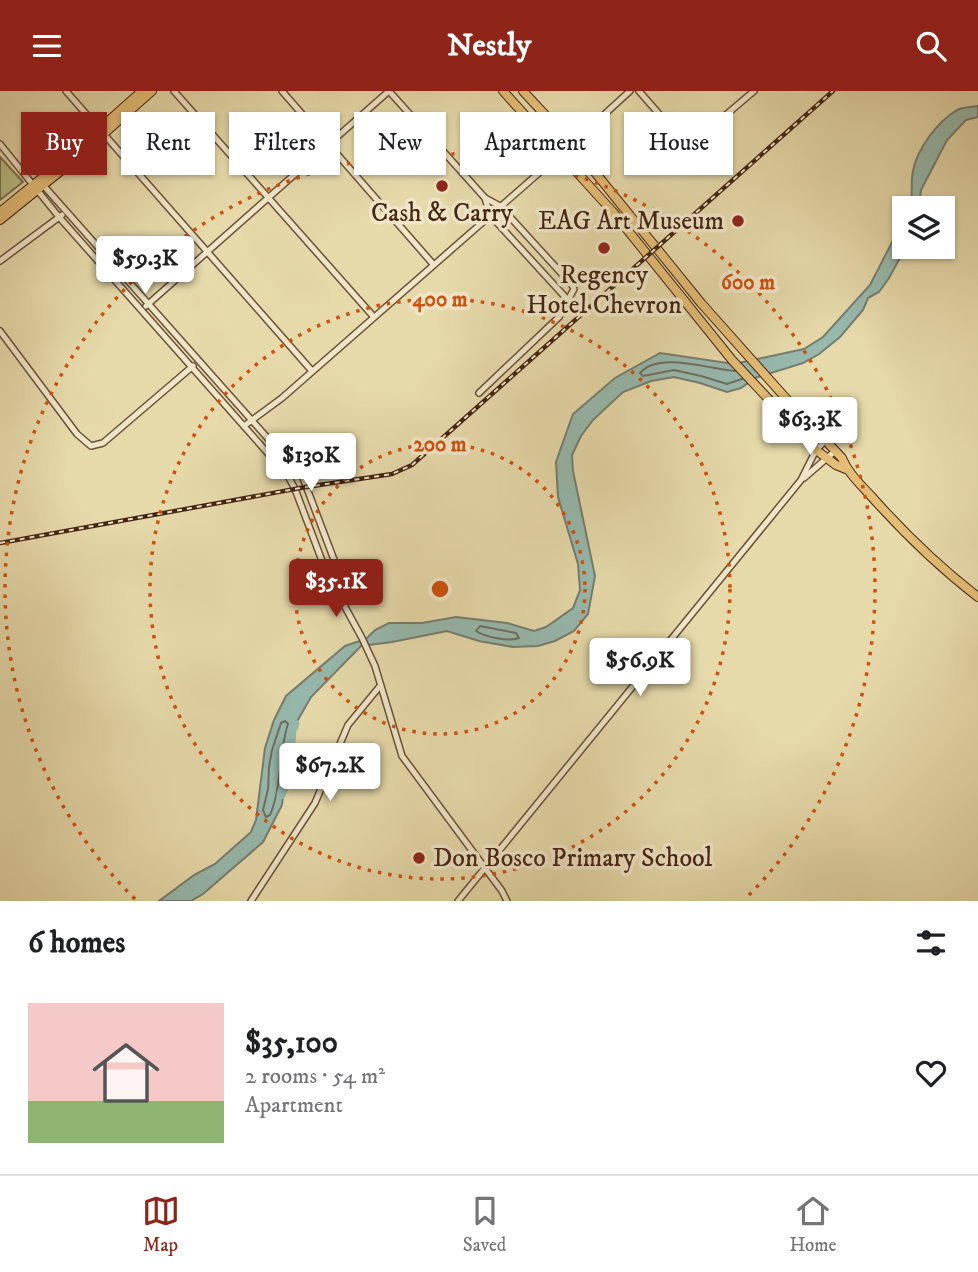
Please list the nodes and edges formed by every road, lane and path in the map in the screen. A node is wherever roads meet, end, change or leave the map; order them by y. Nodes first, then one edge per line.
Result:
1 (66, 91) edge
2 (142, 91) edge
3 (152, 91) edge
4 (174, 91) edge
5 (282, 91) edge
6 (389, 91) edge
7 (503, 91) edge
8 (523, 91) edge
9 (630, 91) edge
10 (639, 91) edge
11 (753, 92) edge
12 (84, 112) edge
13 (301, 112) edge
14 (521, 112) edge
15 (542, 112) edge
16 (607, 112) edge
17 (107, 127) edge
18 (107, 128) edge
19 (340, 136) edge
20 (107, 138) edge
21 (0, 144) edge
22 (340, 157) edge
23 (51, 175) edge
24 (296, 175) edge
25 (536, 175) edge
26 (578, 175) edge
27 (596, 175) edge
28 (38, 186) junction
29 (485, 198) junction
30 (268, 199) junction
31 (500, 206) junction
32 (0, 212) edge
33 (67, 212) junction
34 (490, 215) junction
35 (60, 218) junction
36 (0, 220) edge
37 (541, 250) junction
38 (209, 252) junction
39 (531, 259) junction
40 (0, 261) edge
41 (433, 264) junction
42 (567, 299) junction
43 (149, 304) junction
44 (141, 311) junction
45 (373, 316) junction
46 (0, 331) edge
47 (198, 362) junction
48 (192, 367) junction
49 (312, 371) junction
50 (478, 393) dead end
51 (254, 421) junction
52 (244, 426) junction
53 (825, 441) junction
54 (816, 450) junction
55 (835, 451) junction
56 (827, 459) junction
57 (846, 469) junction
58 (801, 480) junction
59 (333, 588) junction
60 (978, 597) edge
61 (380, 686) junction
62 (484, 868) junction
63 (251, 901) edge
64 (458, 901) edge
65 (507, 901) edge

1 - 12 street
2 - 17 highway
3 - 18 highway
4 - 30 street
5 - 13 street
6 - 19 street
6 - 29 street
7 - 14 highway
8 - 15 highway
9 - 16 street
10 - 11 street
20 - 38 street
21 - 28 street
22 - 41 street
23 - 28 highway
24 - 30 street
25 - 31 street
26 - 54 highway
27 - 53 highway
28 - 32 highway
28 - 33 street
28 - 35 street
28 - 36 highway
29 - 31 street
29 - 34 street
30 - 38 street
30 - 45 street
31 - 34 street
31 - 37 street
33 - 35 street
33 - 43 street
34 - 39 street
34 - 41 street
35 - 40 street
35 - 44 street
37 - 39 street
37 - 42 street
38 - 43 street
38 - 49 street
39 - 42 street
41 - 45 street
42 - 50 street
43 - 44 street
43 - 47 street
44 - 48 street
45 - 49 street
46 - 48 street
47 - 48 street
47 - 51 street
48 - 52 street
49 - 51 street
51 - 52 street
51 - 59 street
52 - 59 street
53 - 54 street
53 - 55 highway
54 - 56 highway
54 - 58 street
55 - 56 street
55 - 57 highway
56 - 57 highway
56 - 58 street
57 - 60 highway
58 - 62 street
59 - 61 street
61 - 62 street
61 - 63 street
62 - 64 street
62 - 65 street

